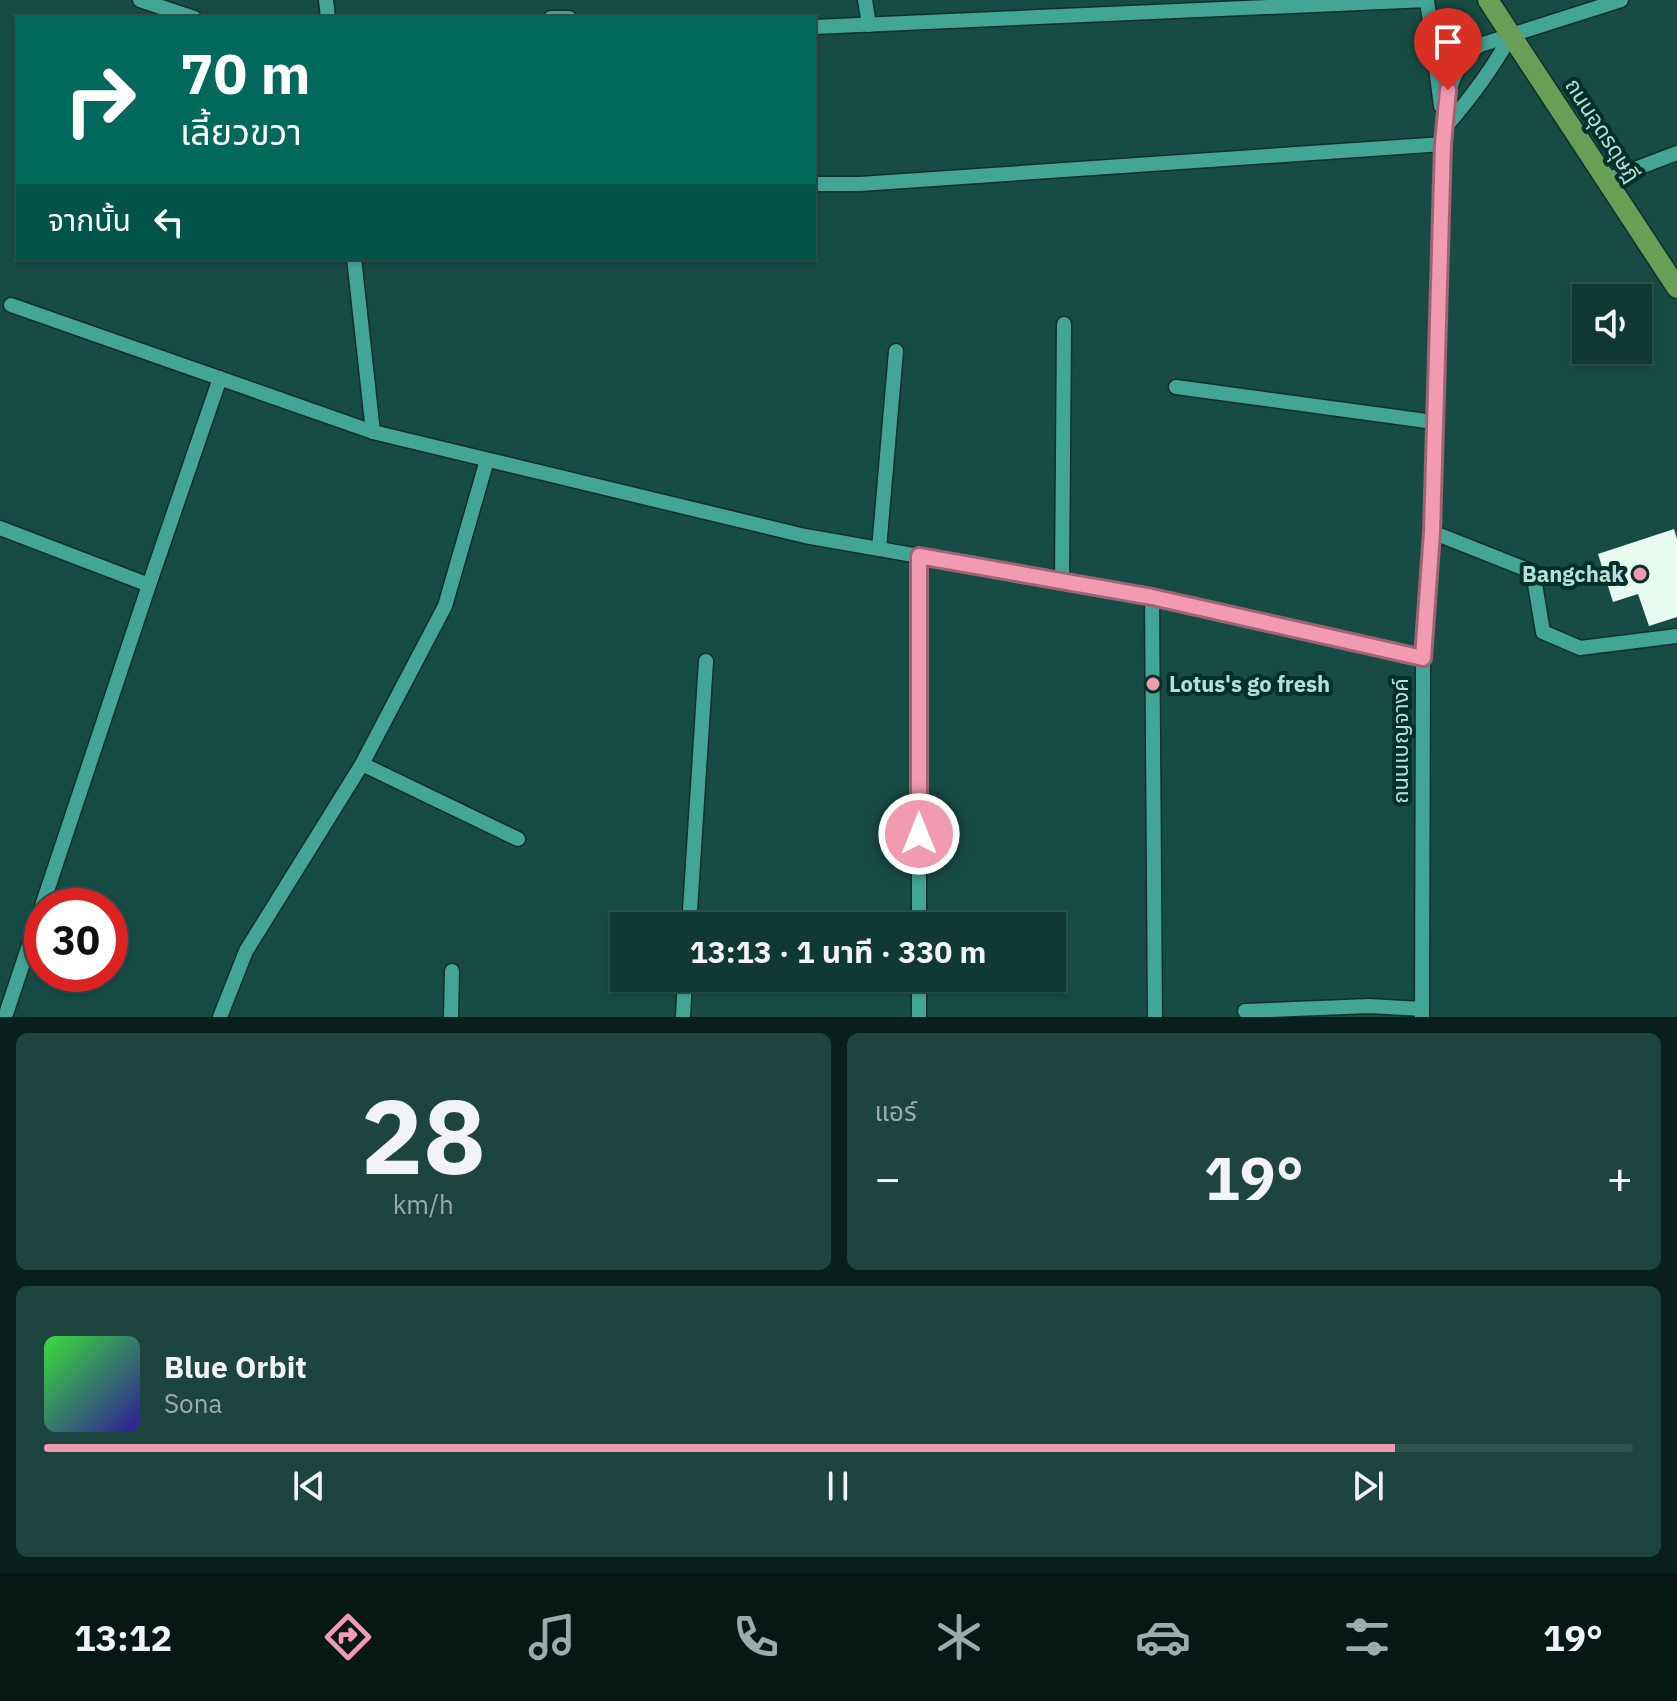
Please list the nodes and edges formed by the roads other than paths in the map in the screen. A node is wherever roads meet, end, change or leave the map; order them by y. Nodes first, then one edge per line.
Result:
1 (140, 0) edge
2 (865, 0) edge
3 (1427, 0) edge
4 (1488, 0) edge
5 (1621, 0) edge
6 (188, 16) edge
7 (869, 25) junction
8 (816, 27) edge
9 (1511, 35) junction
10 (1443, 137) junction
11 (1677, 153) edge
12 (1606, 180) junction
13 (816, 184) edge
14 (354, 260) edge
15 (1677, 288) edge
16 (11, 305) dead end
17 (1064, 324) dead end
18 (896, 351) dead end
19 (220, 378) junction
20 (1176, 387) dead end
21 (1434, 422) junction
22 (373, 432) junction
23 (487, 460) junction
24 (0, 528) edge
25 (1432, 532) junction
26 (879, 549) junction
27 (919, 556) junction
28 (1062, 582) junction
29 (149, 585) junction
30 (1152, 597) junction
31 (1677, 636) edge
32 (1423, 658) junction
33 (706, 661) dead end
34 (362, 764) junction
35 (518, 839) dead end
36 (690, 912) edge
37 (919, 912) edge
38 (452, 971) dead end
39 (684, 992) edge
40 (919, 992) edge
41 (1245, 1011) dead end
42 (1422, 1013) edge
43 (5, 1017) edge
44 (220, 1017) edge
45 (451, 1017) edge
46 (683, 1017) edge
47 (919, 1017) edge
48 (1155, 1017) edge

1 - 6 street
2 - 7 street
3 - 7 street
3 - 10 street, ถนนเบญจางค์
4 - 9 main road, ถนนอุดรดุษฎี
5 - 9 street, ถนนเบญจางค์
7 - 8 street
9 - 10 street
9 - 10 street, ถนนเบญจางค์
9 - 12 main road, ถนนอุดรดุษฎี
10 - 13 street
10 - 21 street, ถนนเบญจางค์
11 - 12 street
12 - 15 main road, ถนนอุดรดุษฎี
14 - 22 street
16 - 19 street
17 - 28 street
18 - 26 street
19 - 22 street
19 - 29 street
20 - 21 street
21 - 25 street, ถนนเบญจางค์
22 - 23 street
23 - 26 street
23 - 34 street
24 - 29 street
25 - 31 street
25 - 32 street, ถนนเบญจางค์
26 - 27 street
27 - 28 street
27 - 37 street
28 - 30 street
29 - 43 street
30 - 32 street
30 - 48 street
32 - 42 street, ถนนเบญจางค์
33 - 36 street
34 - 35 street
34 - 44 street
38 - 45 street
39 - 46 street
40 - 47 street
41 - 42 street

